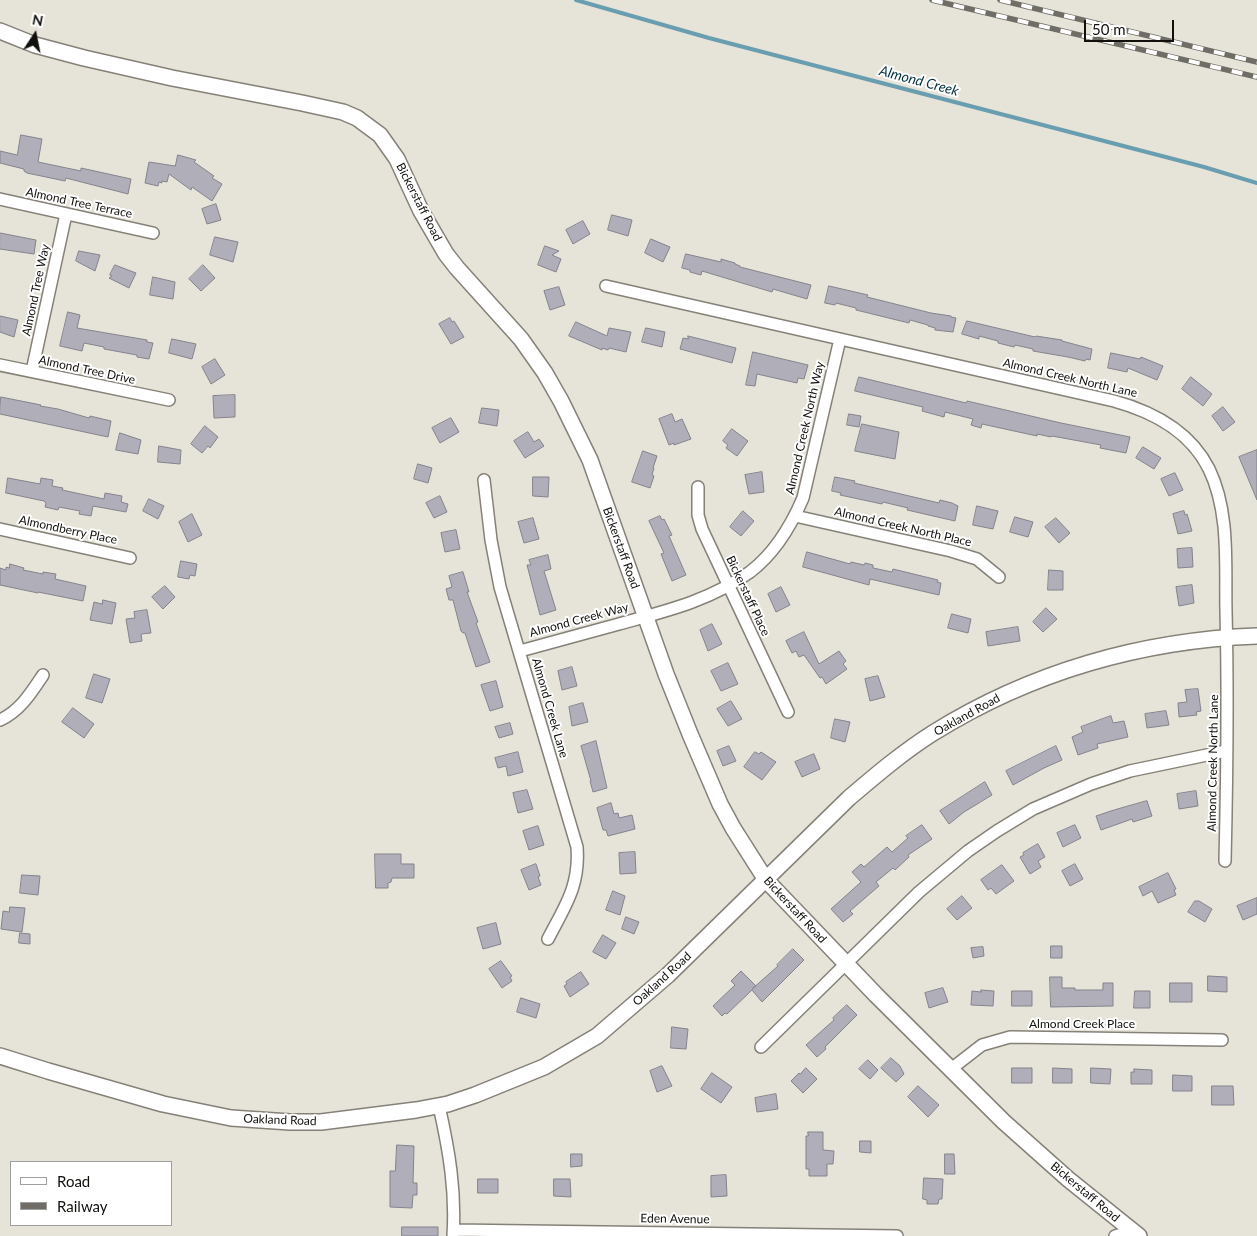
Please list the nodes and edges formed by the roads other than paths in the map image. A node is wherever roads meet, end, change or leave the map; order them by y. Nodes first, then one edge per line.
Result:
1 (0, 31) edge
2 (0, 199) edge
3 (66, 214) junction
4 (153, 233) dead end
5 (606, 286) dead end
6 (840, 339) junction
7 (0, 365) edge
8 (32, 371) junction
9 (169, 400) dead end
10 (484, 480) dead end
11 (698, 487) dead end
12 (795, 516) junction
13 (0, 529) edge
14 (130, 558) dead end
15 (999, 577) dead end
16 (728, 585) junction
17 (646, 617) junction
18 (1257, 636) edge
19 (1227, 638) junction
20 (520, 651) junction
21 (43, 675) dead end
22 (788, 712) dead end
23 (0, 720) edge
24 (1226, 751) junction
25 (1225, 861) dead end
26 (766, 880) junction
27 (548, 939) dead end
28 (846, 963) junction
29 (1222, 1040) dead end
30 (761, 1047) dead end
31 (0, 1056) edge
32 (950, 1069) junction
33 (439, 1106) junction
34 (454, 1233) edge
35 (1135, 1233) edge
36 (747, 1235) edge
37 (896, 1236) edge
38 (1115, 1236) edge

1 - 17 street, Bickerstaff Road
2 - 3 street, Almond Tree Terrace
3 - 4 street, Almond Tree Terrace
3 - 8 street, Almond Tree Way
5 - 6 street, Almond Creek North Lane
6 - 12 street, Almond Creek North Way
6 - 19 street, Almond Creek North Lane
7 - 8 street, Almond Tree Drive
8 - 9 street, Almond Tree Drive
10 - 20 street, Almond Creek Lane
11 - 16 street, Bickerstaff Place
12 - 15 street, Almond Creek North Place
12 - 16 street, Almond Creek North Way
13 - 14 street, Almondberry Place
16 - 17 street, Almond Creek North Way
16 - 22 street, Bickerstaff Place
17 - 20 street, Almond Creek Way
17 - 26 street, Bickerstaff Road
18 - 19 street, Oakland Road
19 - 24 street, Almond Creek North Lane
19 - 26 street, Oakland Road
20 - 27 street, Almond Creek Lane
21 - 23 street
24 - 25 street, Almond Creek North Lane
24 - 28 street
26 - 28 street, Bickerstaff Road
26 - 33 street, Oakland Road
28 - 30 street
28 - 32 street, Bickerstaff Road
29 - 32 street, Almond Creek Place
31 - 33 street, Oakland Road
32 - 35 street, Bickerstaff Road
33 - 34 street
34 - 36 street, Eden Avenue
35 - 38 street
36 - 37 street, Eden Avenue

